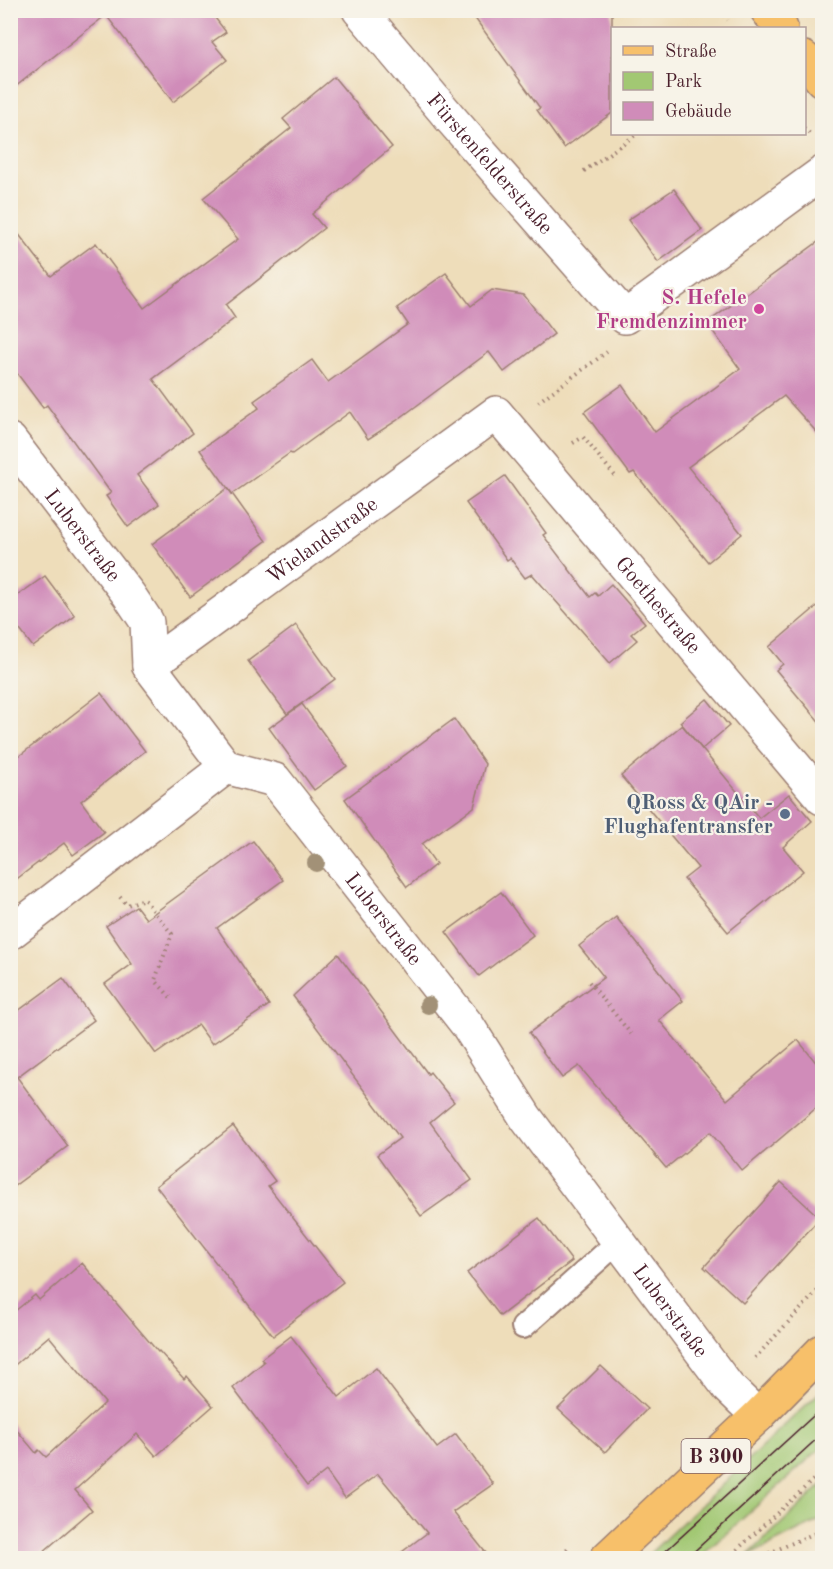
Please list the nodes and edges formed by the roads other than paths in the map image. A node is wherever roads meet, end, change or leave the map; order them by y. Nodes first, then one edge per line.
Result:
1 (359, 10) edge
2 (767, 10) edge
3 (780, 27) edge
4 (806, 60) edge
5 (822, 80) edge
6 (822, 173) edge
7 (496, 413) joint
8 (10, 440) edge
9 (149, 666) junction
10 (226, 767) junction
11 (822, 798) edge
12 (10, 933) edge
13 (619, 1241) junction
14 (523, 1327) dead end
15 (822, 1351) edge
16 (758, 1416) junction
17 (607, 1558) edge

1 - 6 street, Fürstenfelderstraße
2 - 3 main road
4 - 5 main road
7 - 9 street, Wielandstraße
7 - 11 street, Goethestraße
8 - 9 street, Luberstraße
9 - 10 street
10 - 12 street
10 - 13 street, Luberstraße
13 - 14 lane
13 - 16 street, Luberstraße
15 - 16 main road, B 300
16 - 17 main road, B 300

